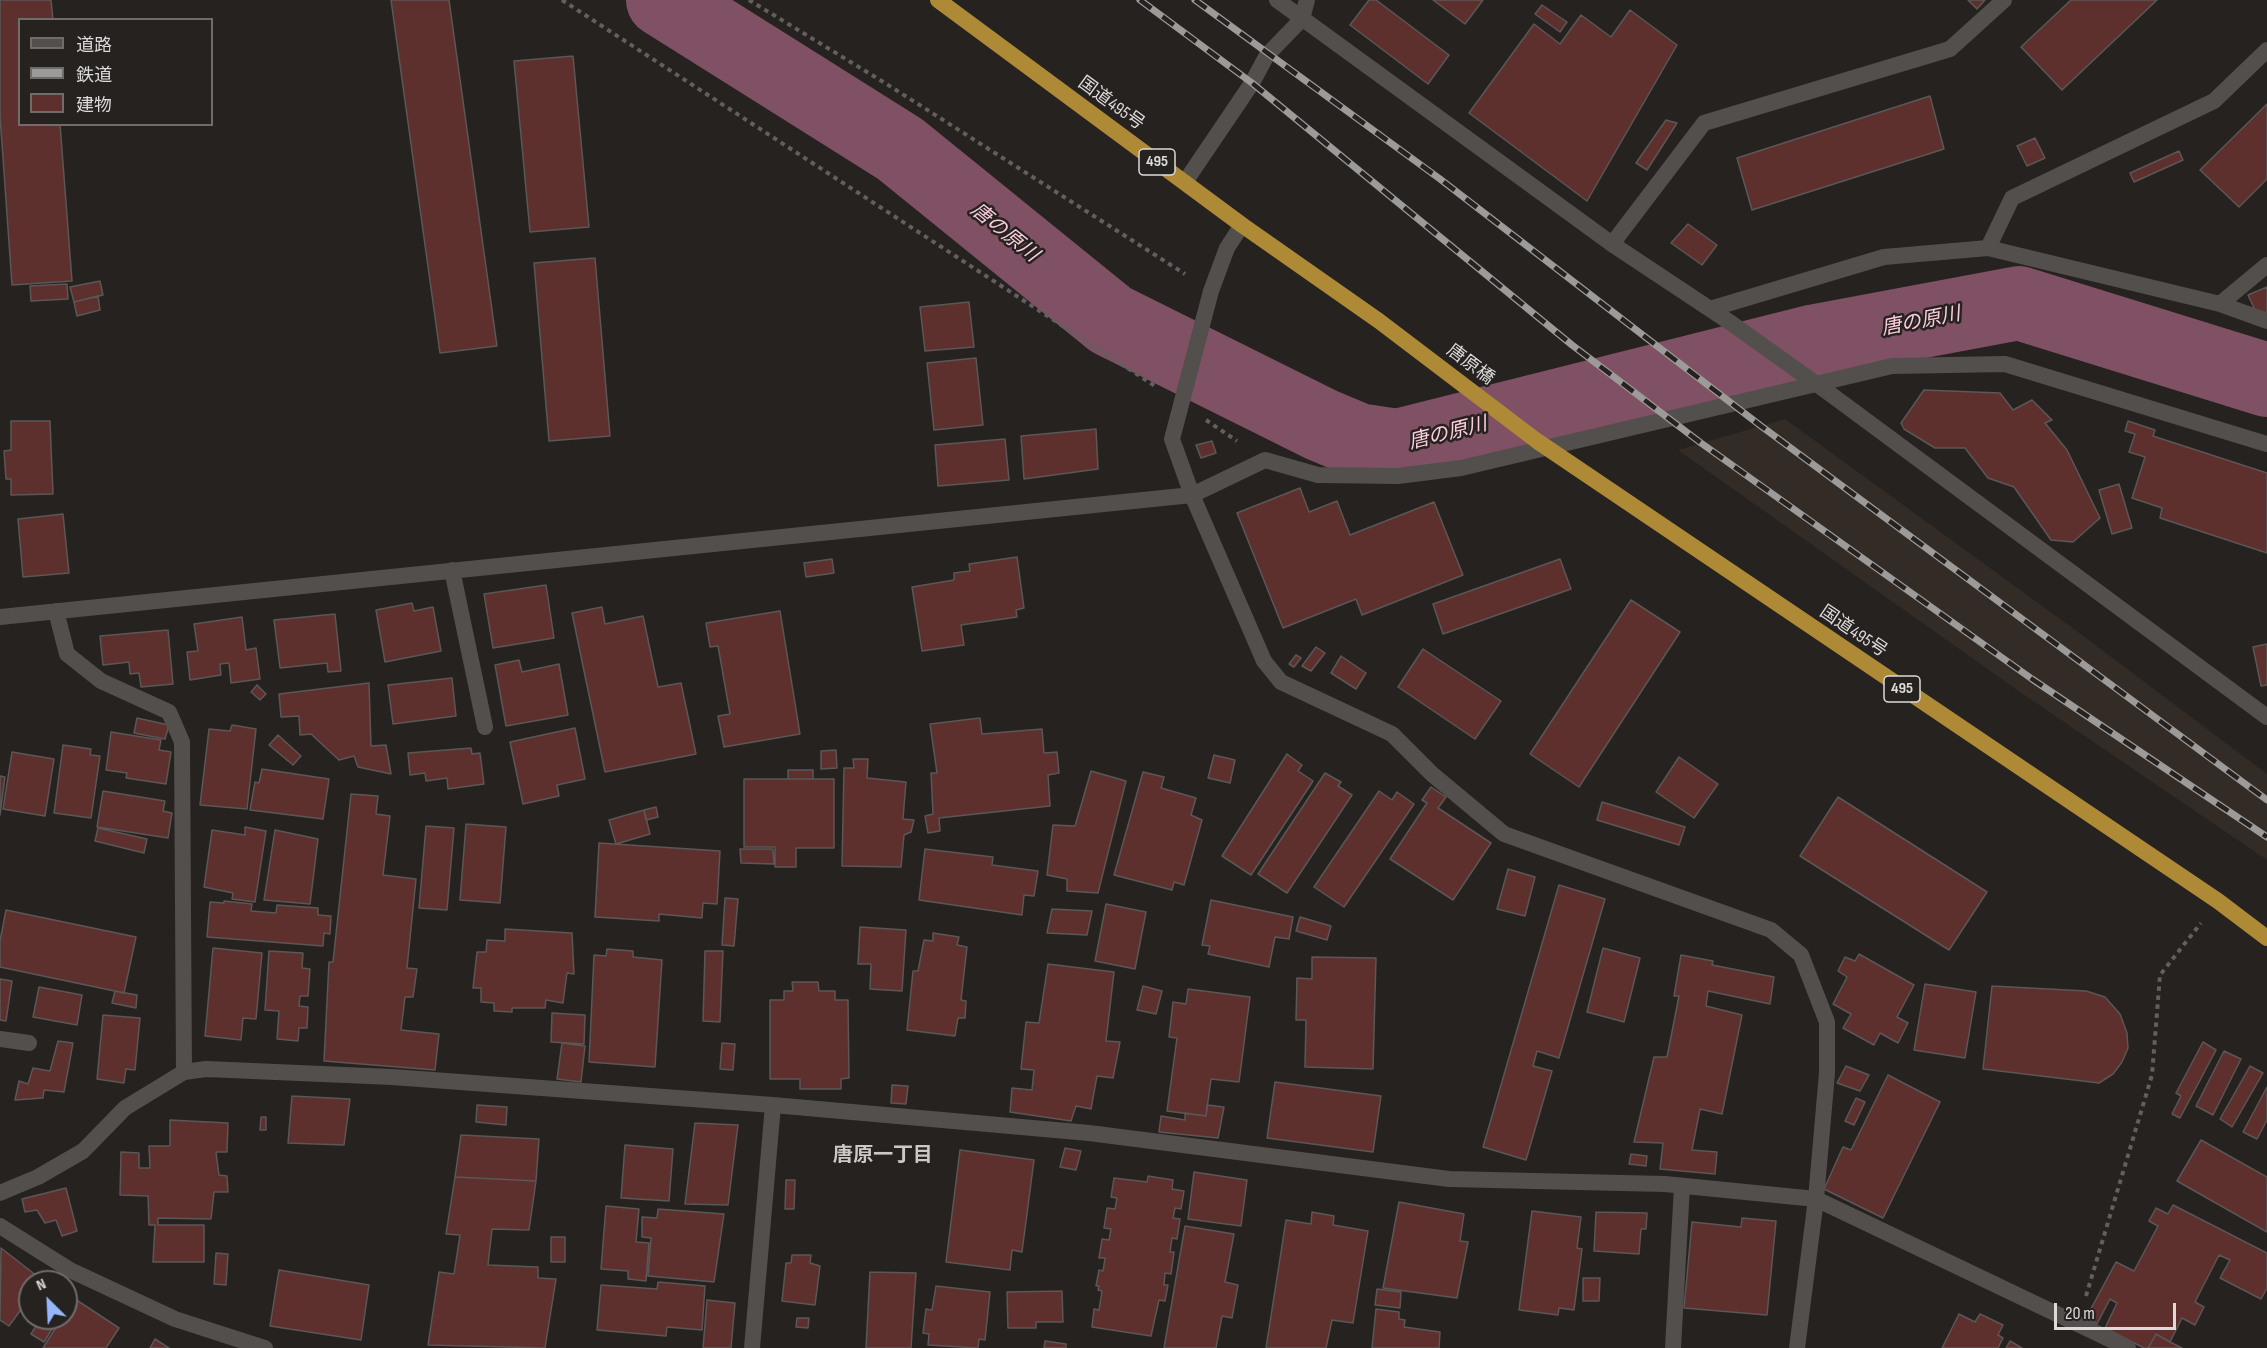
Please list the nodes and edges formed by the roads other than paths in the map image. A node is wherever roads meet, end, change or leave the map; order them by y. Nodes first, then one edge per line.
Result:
1 (938, 0) edge
2 (1277, 0) edge
3 (1306, 0) edge
4 (2004, 0) edge
5 (1302, 19) junction
6 (2267, 50) edge
7 (1185, 182) junction
8 (1242, 225) junction
9 (1612, 244) junction
10 (1988, 248) junction
11 (2267, 265) edge
12 (2220, 304) junction
13 (1710, 309) junction
14 (1379, 321) joint
15 (2267, 321) edge
16 (1542, 444) junction
17 (2267, 444) edge
18 (1192, 495) junction
19 (452, 570) junction
20 (57, 611) junction
21 (0, 616) edge
22 (2267, 717) edge
23 (485, 728) dead end
24 (2267, 938) edge
25 (0, 1039) edge
26 (29, 1043) dead end
27 (184, 1072) junction
28 (773, 1105) junction
29 (1682, 1186) junction
30 (0, 1193) edge
31 (1816, 1199) junction
32 (0, 1226) edge
33 (265, 1348) edge
34 (752, 1348) edge
35 (1673, 1348) edge
36 (1797, 1348) edge
37 (2128, 1348) edge

1 - 7 highway, 国道495号 / 495
2 - 5 street
3 - 5 street
4 - 9 street
5 - 7 street
5 - 9 street
6 - 10 street
7 - 8 highway, 国道495号 / 495
8 - 14 highway, 国道495号 / 495
8 - 18 street
9 - 13 street
10 - 12 street
10 - 13 street
11 - 12 street
12 - 15 street
13 - 22 street
14 - 16 highway, 唐原橋 / 495
16 - 17 street
16 - 18 street
16 - 24 highway, 国道495号 / 495
18 - 19 street
18 - 31 street
19 - 20 street
19 - 23 street
20 - 21 street
20 - 27 street
25 - 26 street
27 - 28 street
27 - 30 street
28 - 29 street
28 - 34 street
29 - 31 street
29 - 35 street
31 - 36 street
31 - 37 street
32 - 33 street

